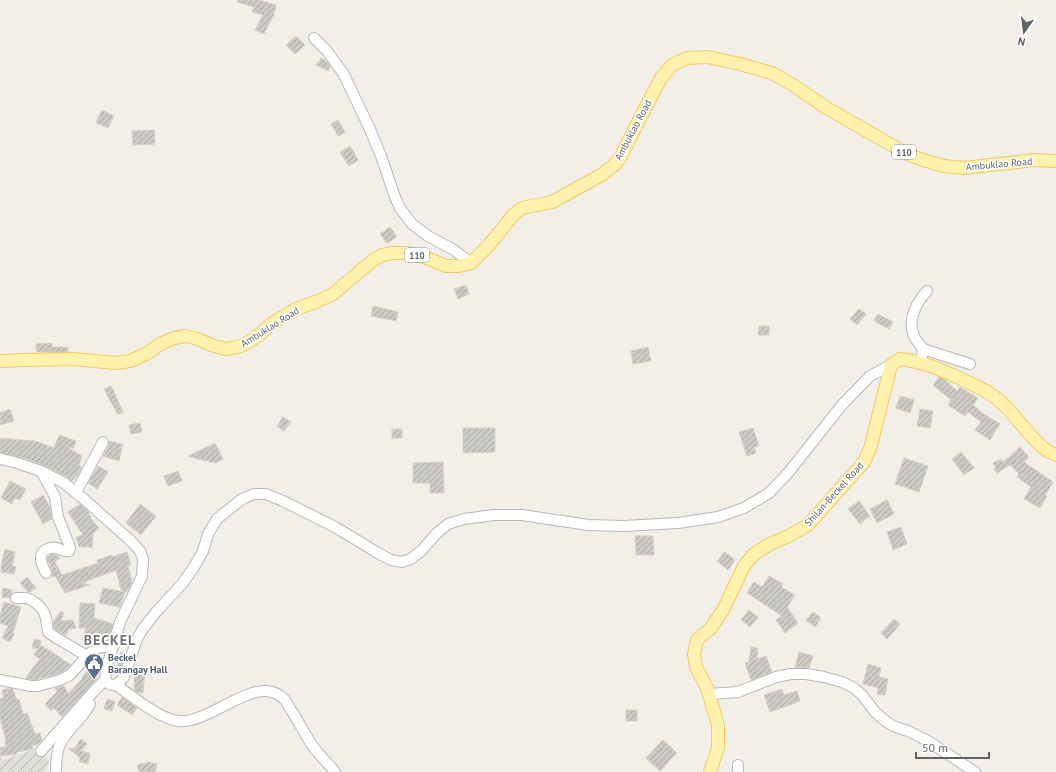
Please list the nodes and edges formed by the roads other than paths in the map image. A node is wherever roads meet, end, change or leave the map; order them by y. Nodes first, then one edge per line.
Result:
1 (314, 38) dead end
2 (1056, 161) edge
3 (471, 263) junction
4 (927, 291) dead end
5 (923, 349) junction
6 (0, 361) edge
7 (921, 363) junction
8 (970, 364) dead end
9 (891, 365) junction
10 (103, 442) dead end
11 (1056, 455) edge
12 (0, 459) edge
13 (42, 471) junction
14 (76, 492) junction
15 (46, 573) dead end
16 (16, 598) dead end
17 (114, 645) junction
18 (87, 656) junction
19 (0, 680) edge
20 (105, 680) junction
21 (116, 685) junction
22 (93, 692) junction
23 (709, 694) junction
24 (41, 751) dead end
25 (56, 772) edge
26 (334, 772) edge
27 (711, 772) edge
28 (975, 772) edge

1 - 3 street
2 - 3 main road, Ambuklao Road / 110
3 - 6 main road, Ambuklao Road / 110
4 - 5 street
5 - 7 street
5 - 8 street
7 - 9 main road
7 - 11 main road
9 - 21 street
9 - 23 main road, Shilan-Beckel Road
10 - 14 street
12 - 13 street
13 - 14 street
13 - 15 street
14 - 17 street
16 - 18 street
17 - 18 street
17 - 20 street
18 - 19 street
20 - 21 street
20 - 22 street
21 - 26 street
22 - 24 street
22 - 25 street
23 - 27 main road, Shilan-Beckel Road
23 - 28 street

